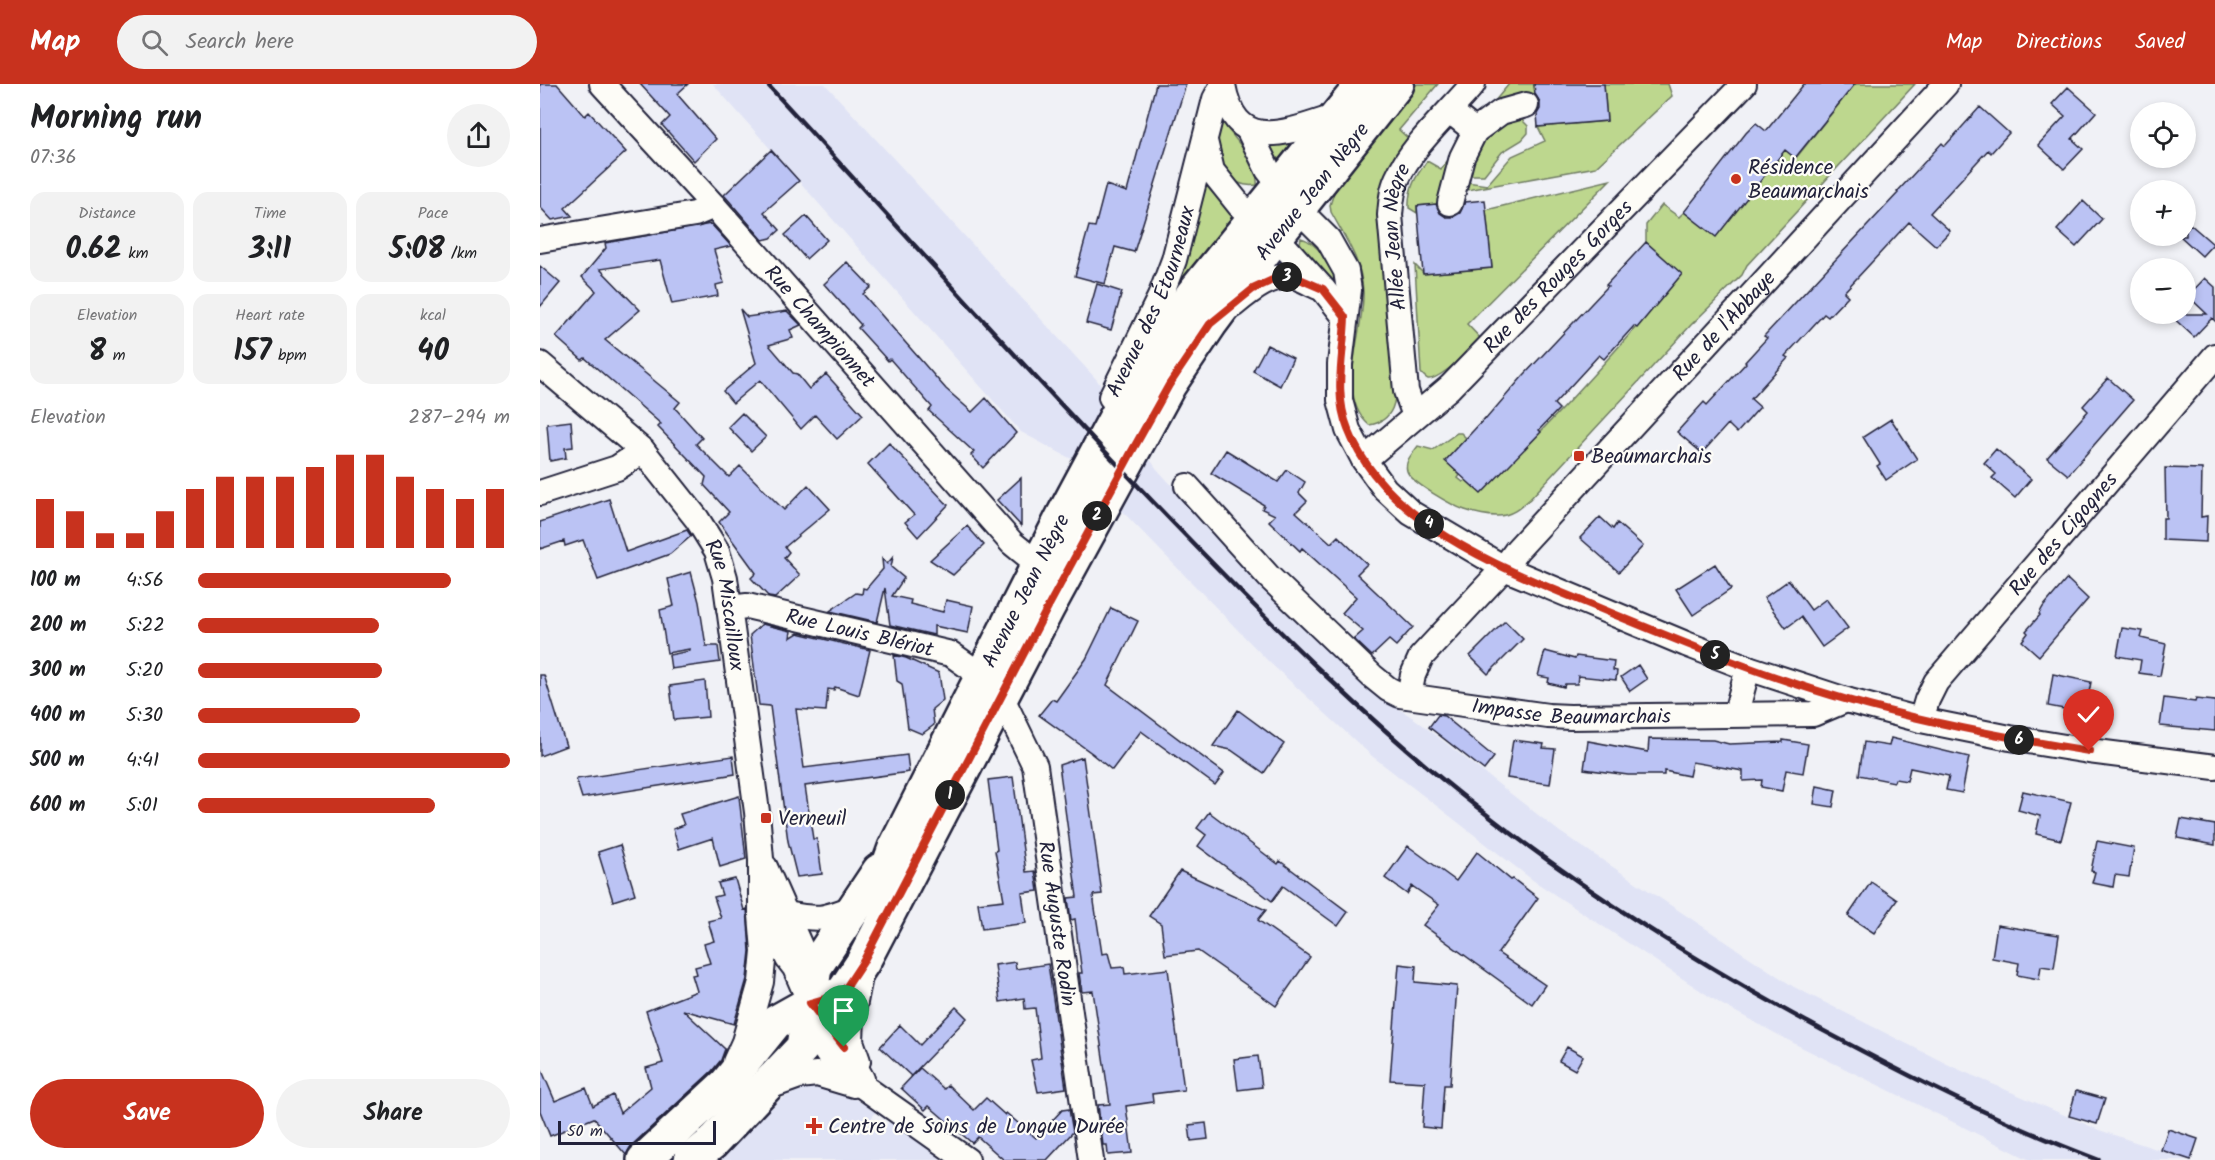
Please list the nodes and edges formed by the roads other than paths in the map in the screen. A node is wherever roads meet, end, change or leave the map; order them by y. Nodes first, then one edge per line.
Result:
1 (602, 84) edge
2 (1363, 84) edge
3 (1397, 84) edge
4 (1473, 84) edge
5 (1743, 84) edge
6 (1946, 84) edge
7 (1223, 85) edge
8 (1526, 105) dead end
9 (1450, 111) junction
10 (1337, 117) junction
11 (1249, 131) junction
12 (1475, 131) junction
13 (1204, 140) junction
14 (1289, 197) junction
15 (1450, 203) dead end
16 (714, 206) junction
17 (1265, 229) junction
18 (540, 240) edge
19 (1323, 289) junction
20 (1345, 317) junction
21 (1210, 324) junction
22 (2215, 356) edge
23 (540, 364) edge
24 (1415, 416) junction
25 (643, 451) junction
26 (1365, 460) junction
27 (1187, 486) dead end
28 (540, 493) edge
29 (1064, 514) junction
30 (1038, 564) junction
31 (1504, 568) junction
32 (729, 608) junction
33 (1748, 668) junction
34 (992, 686) junction
35 (1409, 696) junction
36 (1846, 700) junction
37 (1736, 713) junction
38 (1921, 720) junction
39 (2215, 767) edge
40 (895, 848) junction
41 (761, 859) junction
42 (761, 885) junction
43 (854, 907) junction
44 (786, 914) junction
45 (761, 915) junction
46 (863, 962) junction
47 (810, 1003) junction
48 (726, 1084) junction
49 (868, 1089) junction
50 (761, 1090) junction
51 (644, 1160) edge
52 (667, 1160) edge
53 (692, 1160) edge
54 (967, 1160) edge
55 (1092, 1160) edge

1 - 16 street, Rue Championnet
2 - 10 main road, Avenue Jean Nègre
3 - 14 main road, Avenue Jean Nègre
4 - 9 street, Allée Jean Nègre
5 - 24 street, Rue des Rouges Gorges
6 - 31 street, Rue de l'Abbaye
7 - 11 street
7 - 13 street, Avenue des Étourneaux
8 - 12 street
9 - 12 street
9 - 24 street, Allée Jean Nègre
10 - 11 street
10 - 14 main road, Avenue Jean Nègre
11 - 14 street
12 - 15 street
13 - 17 street
13 - 29 street, Avenue des Étourneaux
14 - 17 main road, Avenue Jean Nègre
14 - 20 street
16 - 18 street
16 - 30 street, Rue Championnet
17 - 19 street
17 - 21 main road, Avenue Jean Nègre
17 - 29 main road, Avenue Jean Nègre
19 - 20 street
19 - 21 street
20 - 26 street
21 - 34 main road, Avenue Jean Nègre
22 - 38 street, Rue des Cigognes
23 - 25 street, Rue Miscailloux
24 - 26 street, Rue des Rouges Gorges
25 - 28 street
25 - 32 street, Rue Miscailloux
26 - 31 street
27 - 35 street, Impasse Beaumarchais
29 - 30 main road, Avenue Jean Nègre
30 - 34 main road, Avenue Jean Nègre
31 - 33 street
31 - 35 street
32 - 34 street, Rue Louis Blériot
32 - 41 street, Rue Miscailloux
33 - 36 street
33 - 37 street
34 - 40 main road, Avenue Jean Nègre
34 - 46 main road, Avenue Jean Nègre
34 - 55 street, Rue Auguste Rodin
35 - 37 street, Impasse Beaumarchais
36 - 37 street, Impasse Beaumarchais
36 - 38 street
38 - 39 street
40 - 43 main road, Avenue Jean Nègre
40 - 47 main road, Avenue Jean Nègre
41 - 42 street, Rue Miscailloux
41 - 44 street
42 - 45 street, Rue Miscailloux
42 - 47 street
43 - 44 street
43 - 47 main road, Avenue Jean Nègre
44 - 47 street
45 - 47 street
45 - 48 street
46 - 47 main road, Avenue Jean Nègre
46 - 49 street
47 - 48 main road
47 - 49 street
47 - 50 main road
47 - 52 main road
48 - 51 main road
49 - 50 street
49 - 54 street
50 - 53 main road

